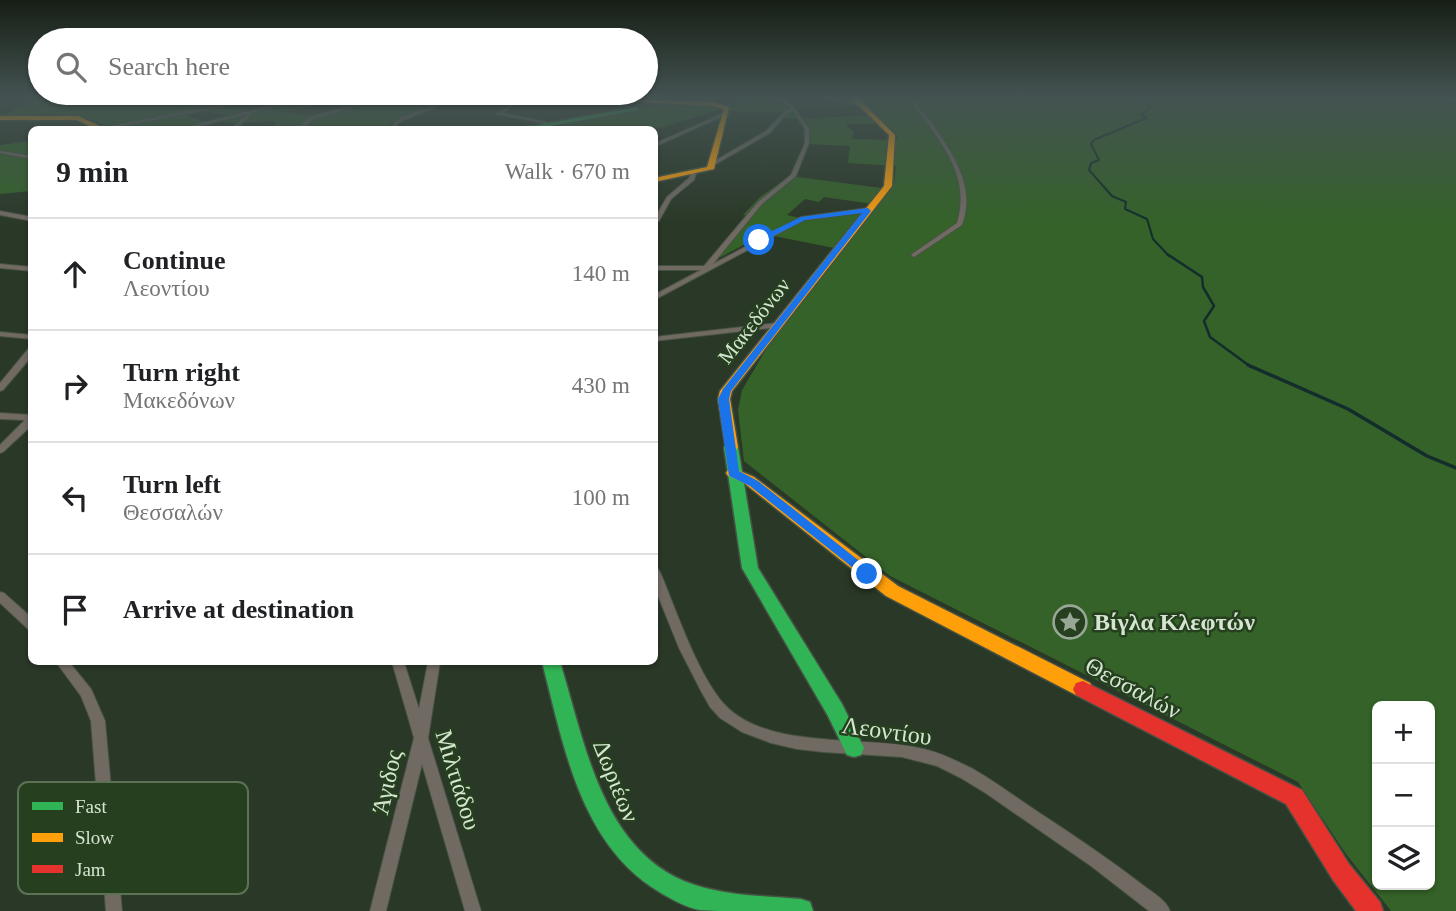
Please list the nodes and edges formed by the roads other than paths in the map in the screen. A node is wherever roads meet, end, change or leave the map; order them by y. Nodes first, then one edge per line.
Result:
1 (720, 141) edge
2 (753, 141) edge
3 (807, 141) edge
4 (892, 141) edge
5 (940, 141) edge
6 (737, 150) junction
7 (0, 152) edge
8 (715, 156) junction
9 (28, 157) edge
10 (693, 174) junction
11 (658, 179) edge
12 (868, 210) junction
13 (0, 213) edge
14 (28, 218) edge
15 (658, 218) edge
16 (914, 255) dead end
17 (0, 266) edge
18 (28, 268) edge
19 (658, 268) edge
20 (706, 268) junction
21 (658, 296) edge
22 (777, 325) junction
23 (0, 334) edge
24 (28, 337) edge
25 (658, 339) edge
26 (28, 356) edge
27 (0, 388) edge
28 (0, 416) edge
29 (28, 419) edge
30 (28, 423) edge
31 (0, 450) edge
32 (733, 473) junction
33 (658, 581) edge
34 (0, 596) edge
35 (28, 622) edge
36 (64, 665) edge
37 (399, 665) edge
38 (433, 665) edge
39 (552, 665) edge
40 (421, 737) junction
41 (854, 748) junction
42 (103, 782) edge
43 (379, 911) edge
44 (473, 911) edge
45 (801, 911) edge
46 (1162, 911) edge
47 (1371, 911) edge

1 - 8 street
2 - 6 street
3 - 20 street
4 - 12 street, Μακεδόνων
5 - 16 street
6 - 8 street
6 - 8 street
7 - 9 street
8 - 10 street
10 - 11 street
10 - 15 street
12 - 20 street
12 - 22 street, Μακεδόνων
13 - 14 street
17 - 18 street
19 - 20 street
20 - 21 street
22 - 25 street
22 - 32 street, Μακεδόνων
23 - 24 street
26 - 27 street
28 - 29 street
30 - 31 street
32 - 41 street, Μακεδόνων
32 - 47 street, Θεσσαλών
33 - 41 street, Λεοντίου
34 - 35 street
36 - 42 street
37 - 40 street, Μιλτιάδου
38 - 40 street, Άγιδος
39 - 45 street, Δωριέων
40 - 43 street, Άγιδος
40 - 44 street, Μιλτιάδου
41 - 46 street, Λεοντίου

